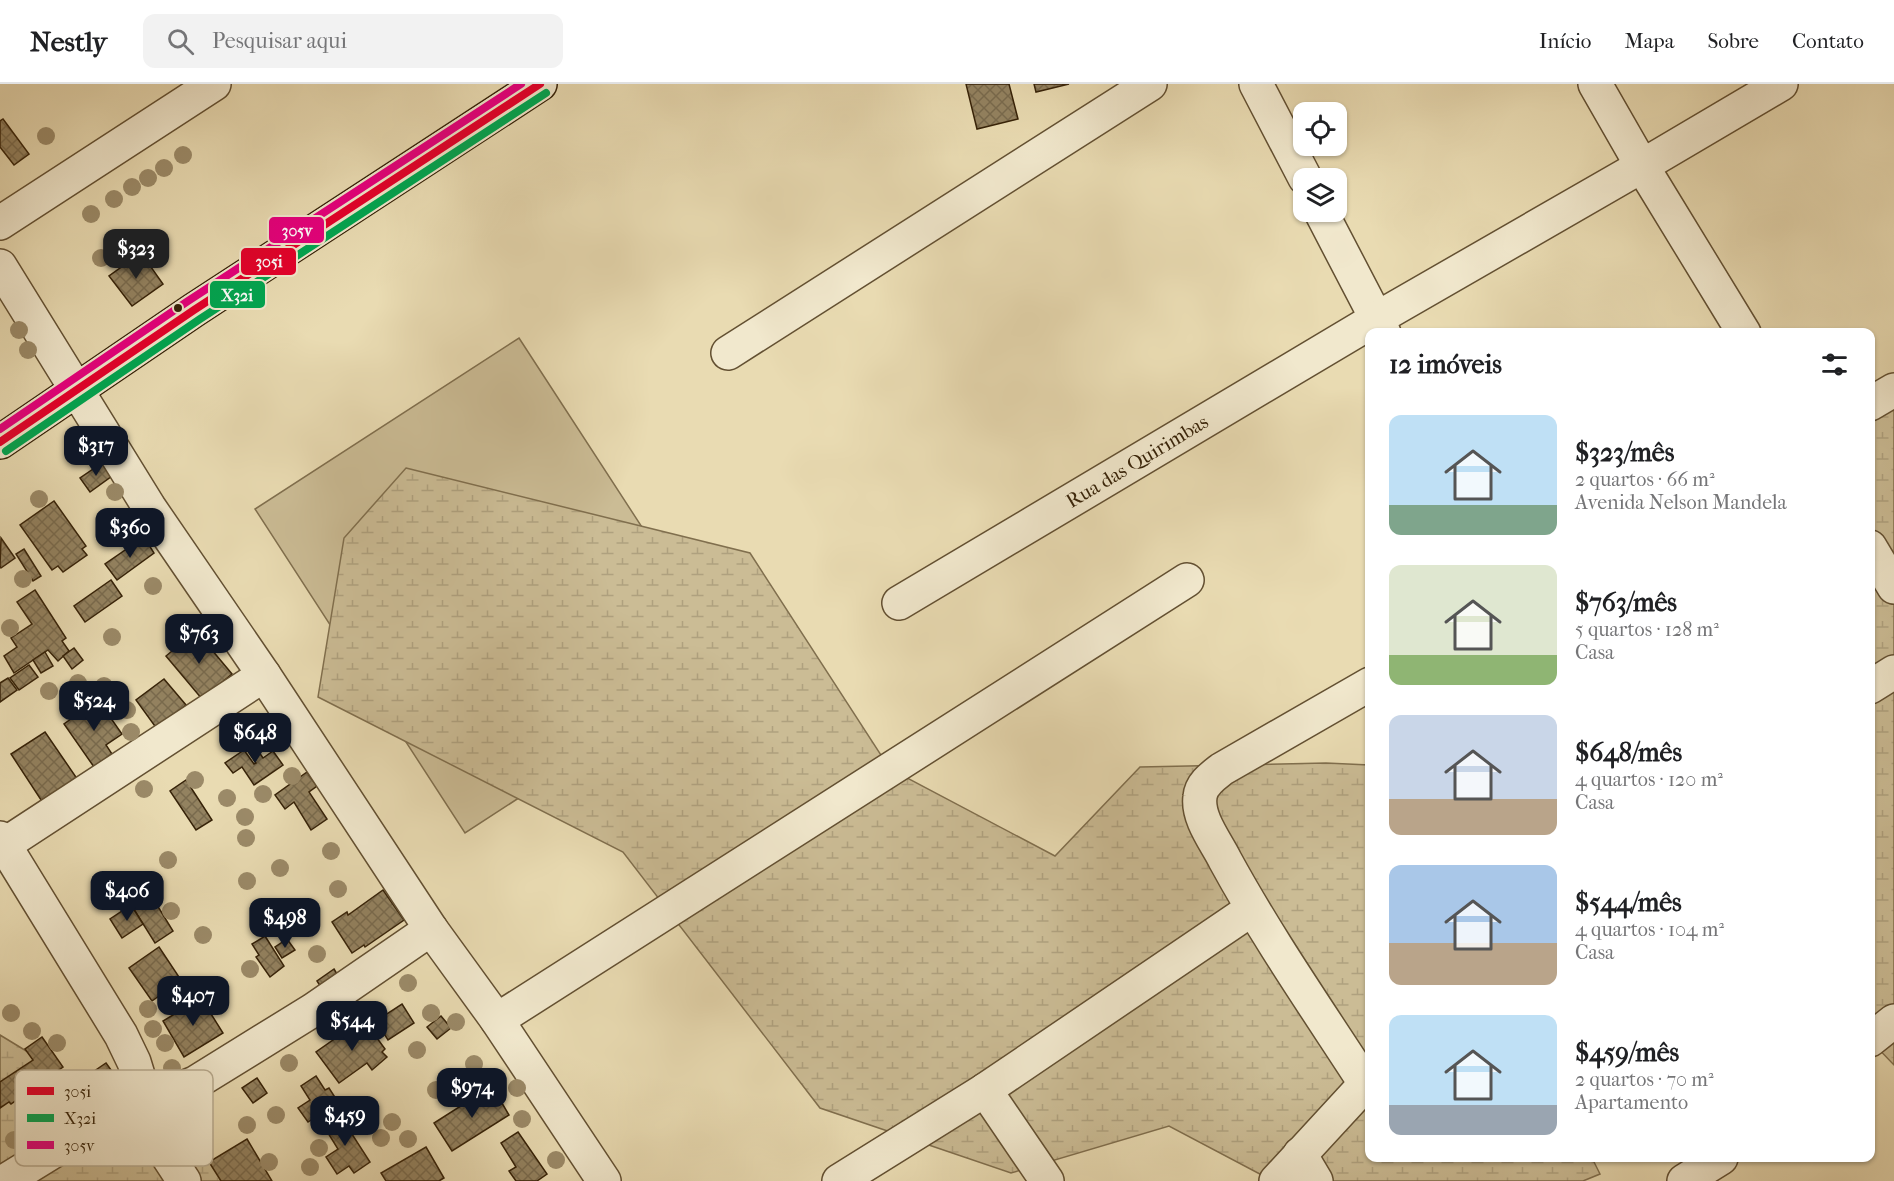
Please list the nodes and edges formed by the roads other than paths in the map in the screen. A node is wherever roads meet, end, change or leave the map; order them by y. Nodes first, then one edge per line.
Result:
1 (214, 84) edge
2 (540, 84) edge
3 (1149, 84) edge
4 (1256, 84) edge
5 (1595, 84) edge
6 (1781, 84) edge
7 (1642, 166) junction
8 (1300, 168) edge
9 (1327, 222) edge
10 (0, 223) edge
11 (0, 266) edge
12 (1380, 326) edge
13 (1741, 328) edge
14 (1365, 335) edge
15 (728, 353) dead end
16 (76, 390) junction
17 (1894, 390) edge
18 (1875, 401) edge
19 (0, 442) edge
20 (1875, 555) edge
21 (1187, 580) dead end
22 (1894, 587) edge
23 (899, 603) dead end
24 (1894, 672) edge
25 (264, 675) junction
26 (1875, 684) edge
27 (1365, 687) edge
28 (2, 841) edge
29 (11, 882) edge
30 (1252, 909) junction
31 (431, 929) junction
32 (496, 1020) junction
33 (1894, 1021) edge
34 (1875, 1036) edge
35 (136, 1070) edge
36 (213, 1072) edge
37 (1365, 1078) edge
38 (1365, 1084) edge
39 (985, 1090) junction
40 (1715, 1162) edge
41 (30, 1166) edge
42 (174, 1166) edge
43 (1308, 1168) edge
44 (602, 1180) edge
45 (5, 1181) edge
46 (184, 1181) edge
47 (839, 1181) edge
48 (1047, 1181) edge
49 (1276, 1181) edge
50 (1684, 1181) edge

1 - 10 street
2 - 16 street
3 - 15 street
4 - 8 street
5 - 7 street
6 - 7 street, Rua das Quirimbas
7 - 12 street, Rua das Quirimbas
7 - 13 street
9 - 12 street
11 - 16 street
14 - 23 street, Rua das Quirimbas
16 - 19 street
16 - 25 street
17 - 18 street
20 - 22 street
21 - 32 street
24 - 26 street
25 - 28 street
25 - 31 street
27 - 30 street
28 - 29 street
29 - 35 street
30 - 37 street
30 - 39 street
31 - 32 street
31 - 36 street
32 - 44 street
33 - 34 street
38 - 43 street
39 - 47 street
39 - 48 street
40 - 50 street
41 - 45 street
42 - 46 street
43 - 49 street

